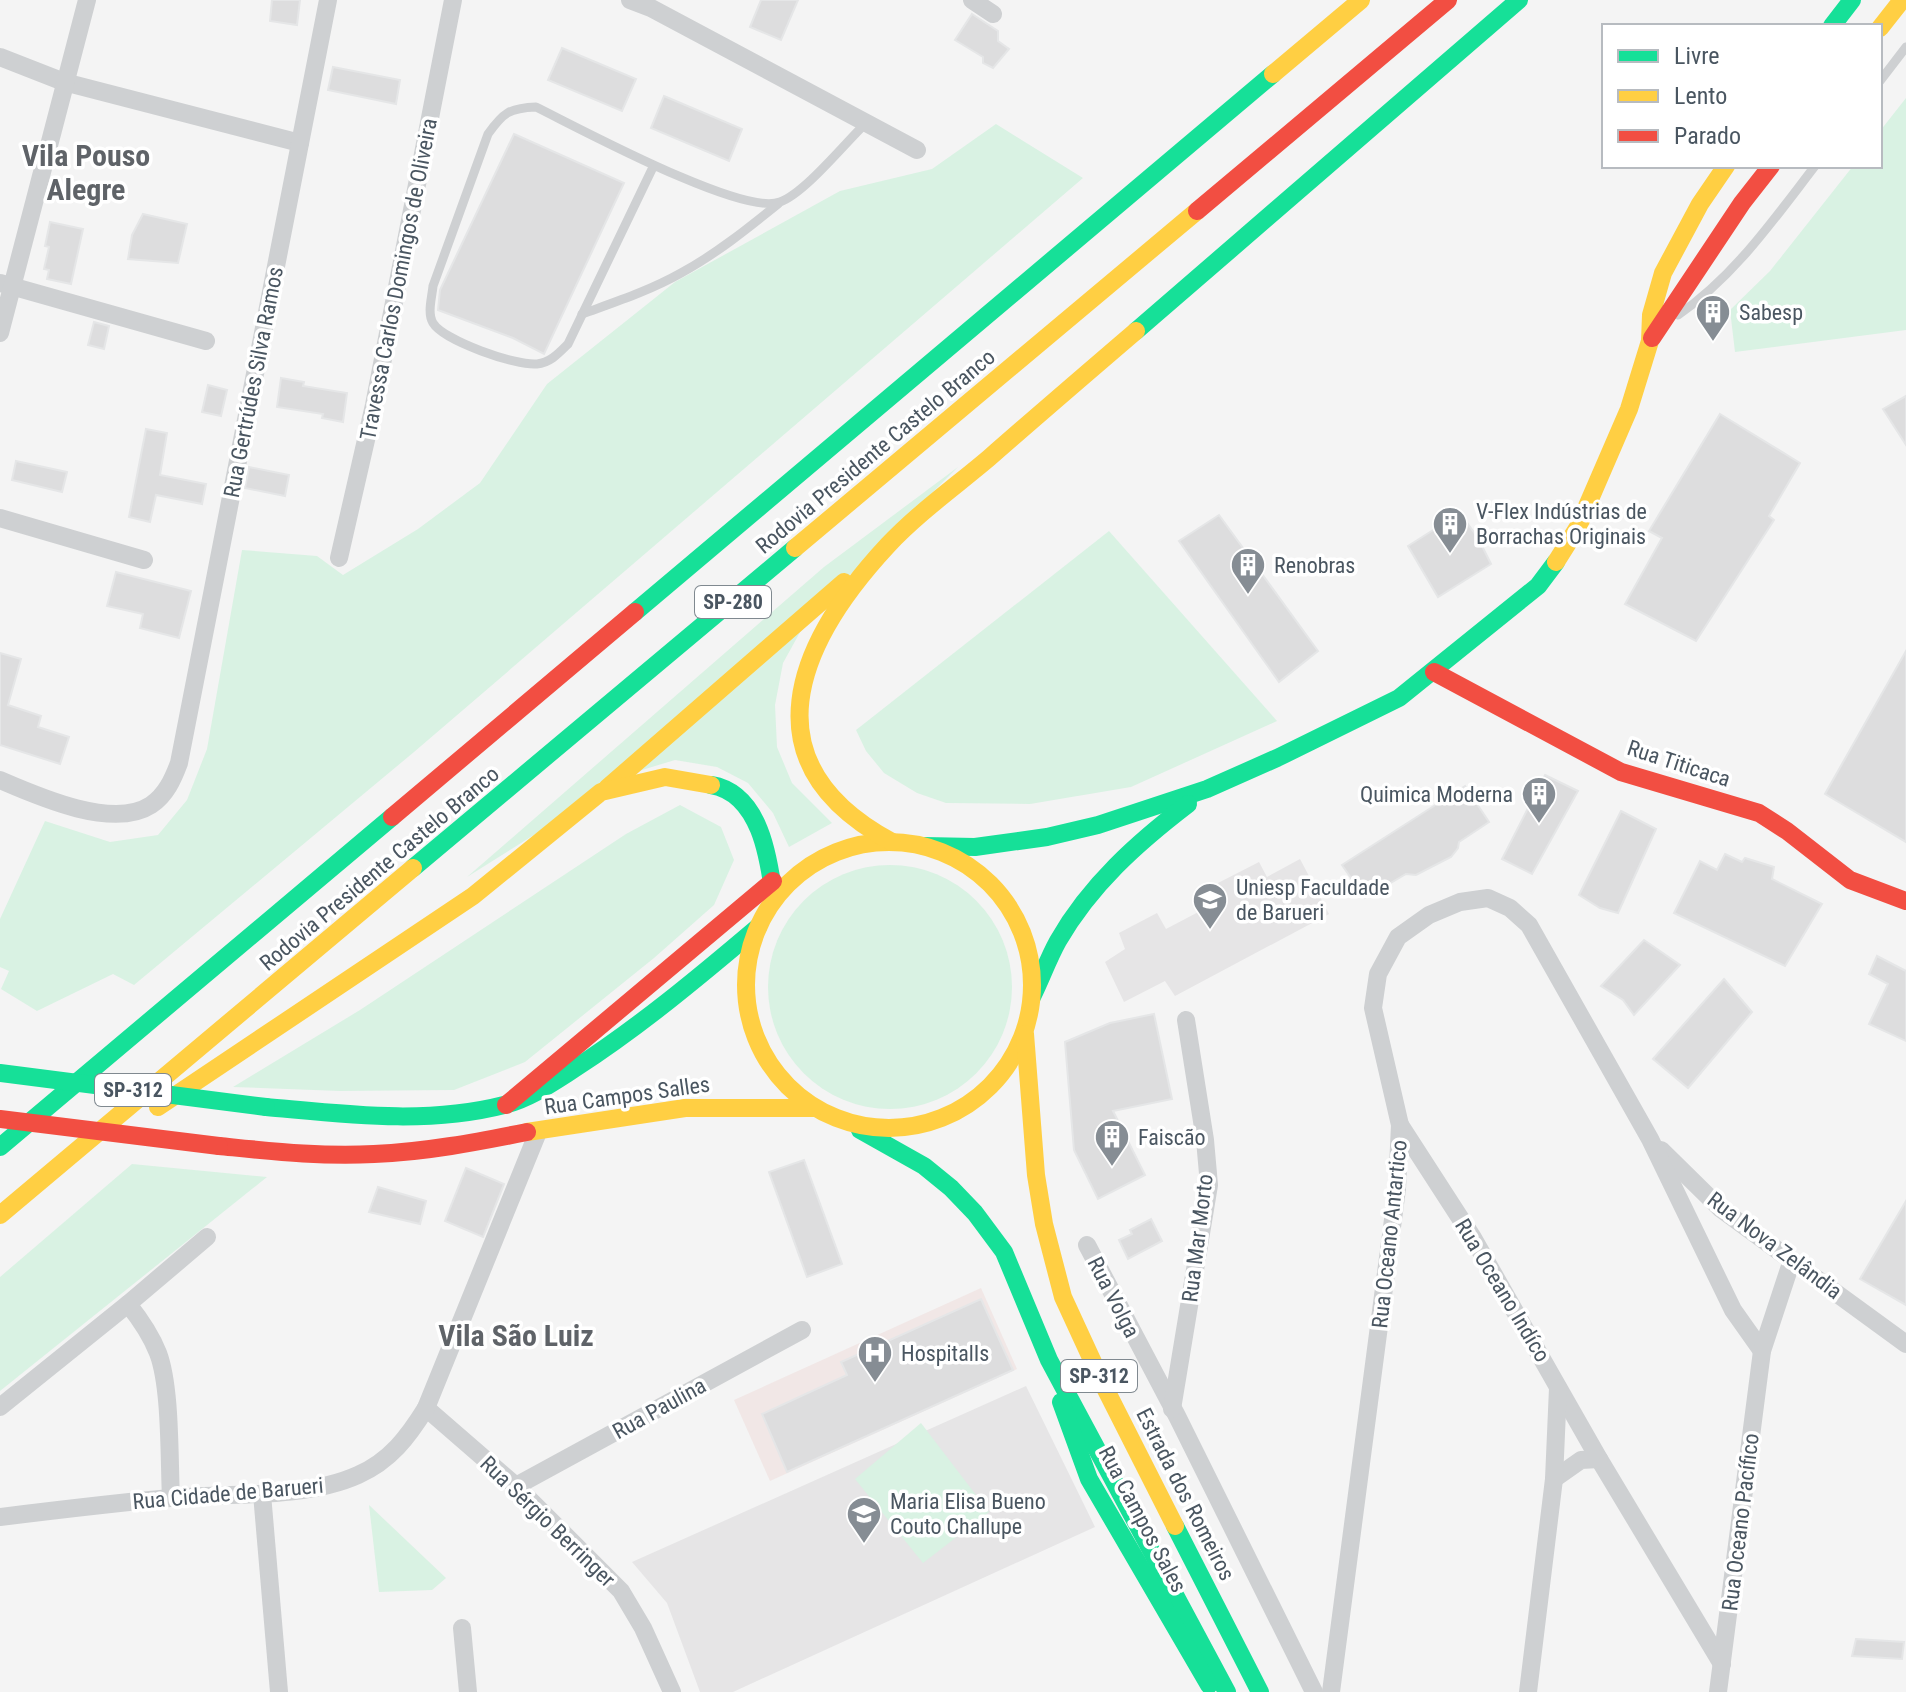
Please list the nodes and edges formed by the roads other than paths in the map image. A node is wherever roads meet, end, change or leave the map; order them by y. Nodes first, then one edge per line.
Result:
1 (87, 0) edge
2 (328, 0) edge
3 (453, 0) edge
4 (630, 0) edge
5 (972, 0) edge
6 (1361, 0) edge
7 (1448, 0) edge
8 (1519, 0) edge
9 (1852, 0) edge
10 (1902, 0) edge
11 (993, 14) dead end
12 (1834, 24) edge
13 (1882, 25) edge
14 (1906, 47) edge
15 (0, 57) edge
16 (1882, 78) edge
17 (64, 82) junction
18 (866, 123) junction
19 (300, 143) junction
20 (917, 150) dead end
21 (654, 165) junction
22 (1725, 168) edge
23 (1769, 168) edge
24 (1813, 168) edge
25 (778, 204) junction
26 (6, 285) edge
27 (582, 314) junction
28 (0, 333) edge
29 (1654, 334) junction
30 (206, 341) dead end
31 (0, 518) edge
32 (889, 544) junction
33 (339, 558) dead end
34 (144, 560) dead end
35 (1434, 672) junction
36 (0, 780) edge
37 (1207, 789) junction
38 (601, 792) junction
39 (892, 842) junction
40 (924, 846) junction
41 (774, 889) junction
42 (1906, 901) edge
43 (759, 926) junction
44 (1032, 997) junction
45 (1186, 1020) dead end
46 (1025, 1033) junction
47 (0, 1073) edge
48 (506, 1105) junction
49 (814, 1108) junction
50 (0, 1119) edge
51 (483, 1120) dead end
52 (845, 1122) junction
53 (1400, 1125) junction
54 (538, 1132) junction
55 (1650, 1139) junction
56 (0, 1147) edge
57 (15, 1202) junction
58 (0, 1215) edge
59 (207, 1237) dead end
60 (1087, 1245) dead end
61 (1792, 1260) junction
62 (128, 1304) junction
63 (802, 1330) dead end
64 (1906, 1344) edge
65 (1762, 1351) junction
66 (1049, 1360) junction
67 (1559, 1385) junction
68 (0, 1407) edge
69 (426, 1408) junction
70 (1172, 1409) junction
71 (1599, 1459) junction
72 (1554, 1479) junction
73 (516, 1486) junction
74 (262, 1494) junction
75 (171, 1498) junction
76 (0, 1517) edge
77 (462, 1628) dead end
78 (1722, 1664) junction
79 (279, 1692) edge
80 (468, 1692) edge
81 (672, 1692) edge
82 (1213, 1692) edge
83 (1227, 1692) edge
84 (1260, 1692) edge
85 (1314, 1692) edge
86 (1331, 1692) edge
87 (1528, 1692) edge
88 (1718, 1692) edge

1 - 17 street
2 - 19 street, Rua Gertrúdes Silva Ramos
3 - 33 street, Travessa Carlos Domingos de Oliveira
4 - 18 street
5 - 11 street
6 - 56 main road, Rodovia Presidente Castelo Branco / SP-280
7 - 57 main road, Rodovia Presidente Castelo Branco / SP-280
8 - 32 main road
9 - 12 main road
10 - 13 main road
14 - 16 lane
15 - 17 street
17 - 19 street
17 - 26 street
18 - 20 street
18 - 25 lane
19 - 36 street, Rua Gertrúdes Silva Ramos
21 - 25 lane
21 - 27 lane
21 - 27 lane
22 - 29 main road
23 - 29 main road
24 - 29 lane
25 - 27 lane
26 - 28 street
26 - 30 street
29 - 35 main road
31 - 34 street
32 - 38 main road
32 - 39 main road
35 - 37 main road
35 - 42 main road, Rua Titicaca
37 - 40 main road
37 - 44 main road
38 - 41 main road
38 - 57 main road
39 - 40 main road, SP-312
39 - 41 main road, SP-312
40 - 44 main road, SP-312
41 - 43 main road
41 - 48 main road
43 - 48 main road, Rua Campos Salles / SP-312
43 - 49 main road
44 - 46 main road, SP-312
45 - 70 street, Rua Mar Morto
46 - 52 main road
46 - 84 main road, Estrada dos Romeiros / SP-312
47 - 48 main road, Rua Campos Salles / SP-312, bridge
48 - 51 lane, Rua Campos Salles / SP-312
49 - 52 main road, SP-312
49 - 54 main road, Rua Campos Salles / SP-312
50 - 54 main road, Rua Campos Salles / SP-312, bridge
52 - 66 main road, SP-312
53 - 55 street, Rua Oceano Antartico
53 - 67 street, Rua Oceano Indíco
53 - 86 street, Rua Oceano Antartico
54 - 69 street, Rua Cidade de Barueri
55 - 61 street, Rua Nova Zelândia
55 - 65 street
57 - 58 main road, Rodovia Presidente Castelo Branco / SP-280
59 - 62 street
60 - 70 street, Rua Volga
61 - 64 street, Rua Nova Zelândia
61 - 65 street, Rua Oceano Pacífico
62 - 68 street
62 - 75 street
63 - 73 street, Rua Paulina
65 - 78 street, Rua Oceano Pacífico
66 - 82 main road, Rua Campos Sales
66 - 83 main road, SP-312
67 - 71 street, Rua Oceano Indíco
67 - 72 street
69 - 73 street, Rua Sérgio Berringer
69 - 74 street, Rua Cidade de Barueri
70 - 85 street, Rua Volga
71 - 72 street
71 - 78 street, Rua Oceano Indíco
72 - 87 street
73 - 81 street, Rua Sérgio Berringer
74 - 75 street, Rua Cidade de Barueri
74 - 79 street
75 - 76 street, Rua Cidade de Barueri
77 - 80 street
78 - 88 street, Rua Oceano Pacífico

